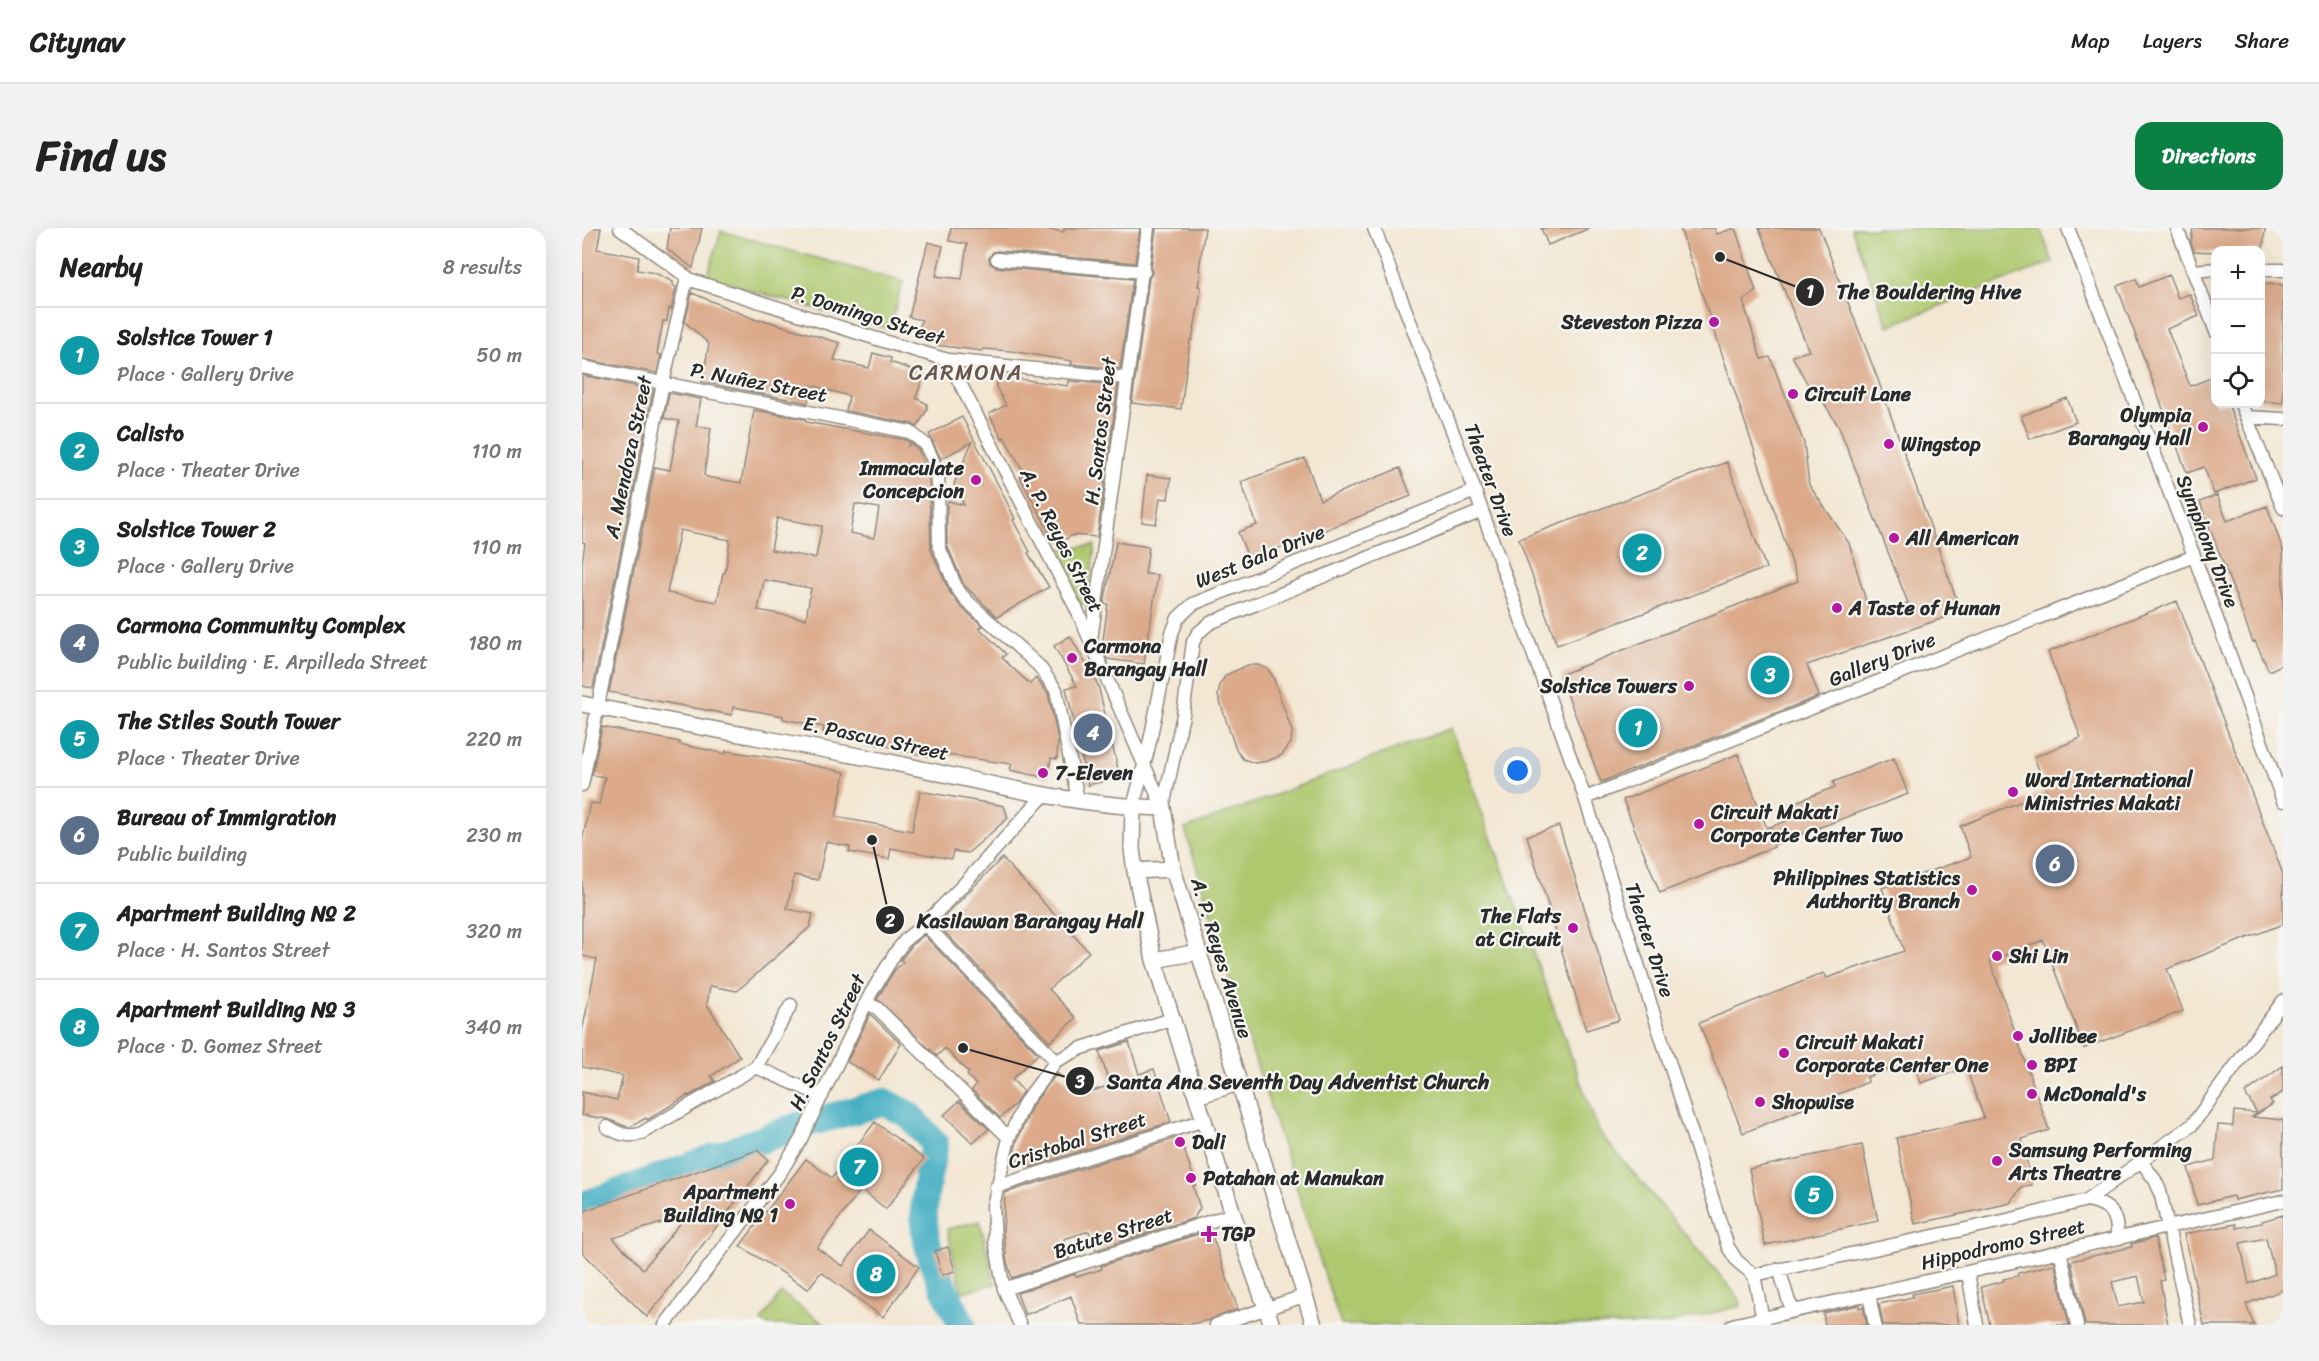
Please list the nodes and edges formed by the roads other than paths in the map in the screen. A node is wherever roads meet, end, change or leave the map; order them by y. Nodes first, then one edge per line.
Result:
1 (620, 228) edge
2 (1148, 228) edge
3 (1374, 228) edge
4 (2068, 228) edge
5 (2177, 228) edge
6 (997, 259) dead end
7 (2211, 269) edge
8 (2265, 270) edge
9 (2283, 270) edge
10 (2193, 271) junction
11 (1144, 272) junction
12 (687, 278) junction
13 (2211, 319) edge
14 (948, 360) junction
15 (582, 367) edge
16 (1126, 378) junction
17 (663, 383) junction
18 (2243, 408) edge
19 (2246, 417) junction
20 (2283, 419) edge
21 (1475, 491) junction
22 (2283, 508) edge
23 (1482, 511) junction
24 (1338, 547) junction
25 (2194, 556) junction
26 (1286, 568) junction
27 (1346, 568) junction
28 (1294, 589) junction
29 (1091, 640) junction
30 (582, 704) edge
31 (597, 707) junction
32 (1144, 766) junction
33 (582, 785) edge
34 (1045, 794) junction
35 (1585, 798) junction
36 (1073, 799) junction
37 (2283, 801) edge
38 (1133, 807) junction
39 (1163, 808) junction
40 (1173, 869) junction
41 (1135, 871) junction
42 (925, 924) junction
43 (1199, 952) junction
44 (1154, 960) junction
45 (2283, 1001) edge
46 (866, 1003) junction
47 (791, 1005) dead end
48 (1172, 1020) junction
49 (1056, 1061) junction
50 (756, 1067) junction
51 (1238, 1083) junction
52 (822, 1096) junction
53 (1197, 1096) junction
54 (1204, 1120) junction
55 (607, 1127) dead end
56 (1009, 1138) junction
57 (2141, 1161) junction
58 (996, 1187) junction
59 (2088, 1200) junction
60 (2283, 1201) edge
61 (1233, 1214) junction
62 (2169, 1227) junction
63 (2118, 1238) junction
64 (2060, 1251) junction
65 (1779, 1269) junction
66 (1968, 1273) junction
67 (1754, 1275) junction
68 (1004, 1289) junction
69 (1869, 1295) junction
70 (1304, 1296) junction
71 (1266, 1308) junction
72 (1795, 1311) junction
73 (1764, 1322) edge
74 (665, 1325) edge
75 (1020, 1325) edge
76 (1215, 1325) edge
77 (1272, 1325) edge
78 (1314, 1325) edge
79 (1732, 1325) edge
80 (1875, 1325) edge
81 (1977, 1325) edge
82 (2077, 1325) edge
83 (2190, 1325) edge

1 - 12 street, P. Domingo Street
2 - 11 street, H. Santos Street
3 - 21 street, Theater Drive
4 - 25 street, Symphony Drive
5 - 10 street
6 - 11 street
7 - 10 street
8 - 9 street
10 - 13 street
11 - 16 street, H. Santos Street
12 - 14 street, P. Domingo Street
12 - 17 street, A. Mendoza Street
14 - 16 street, P. Domingo Street
14 - 29 street, A. P. Reyes Street
15 - 17 street, P. Nuñez Street
16 - 29 street, H. Santos Street
17 - 31 street, A. Mendoza Street
17 - 36 street, P. Nuñez Street
18 - 19 street
19 - 20 street
19 - 22 street
21 - 23 street, Theater Drive
21 - 24 street, West Gala Drive
23 - 27 street
23 - 35 street, Theater Drive
24 - 26 street, West Gala Drive
24 - 27 street
25 - 35 street, Gallery Drive
25 - 37 street, Symphony Drive
26 - 28 street
26 - 32 street, West Gala Drive
27 - 28 street
28 - 39 street
29 - 32 street, A. P. Reyes Street
30 - 31 street, E. Pascua Street
31 - 33 street, A. Mendoza Street
31 - 34 street, E. Pascua Street
32 - 38 street, West Gala Drive
32 - 39 street, A. P. Reyes Street
34 - 36 street, E. Pascua Street
34 - 42 street, H. Santos Street
35 - 67 street, Theater Drive
36 - 38 street, E. Pascua Street
38 - 39 street, E. Pascua Street
38 - 41 street
39 - 40 street, A. P. Reyes Avenue
40 - 41 street
40 - 43 street, A. P. Reyes Avenue
41 - 44 street
42 - 46 street, H. Santos Street
42 - 49 street
43 - 44 street
43 - 51 street, A. P. Reyes Avenue
44 - 48 street
45 - 57 street
46 - 52 street, H. Santos Street
46 - 56 street
47 - 50 street
48 - 49 street
48 - 53 street
49 - 56 street
50 - 52 street
50 - 55 street
51 - 53 street
51 - 70 street, A. P. Reyes Avenue
52 - 74 street, H. Santos Street
53 - 54 street
54 - 58 street, Cristobal Street
54 - 61 street
56 - 58 street
57 - 59 street
57 - 62 street
58 - 68 street
59 - 63 street
59 - 65 street
60 - 62 street, Hippodromo Street
61 - 68 street, Batute Street
61 - 71 street
62 - 63 street, Hippodromo Street
62 - 83 street
63 - 64 street, Hippodromo Street
64 - 66 street, Hippodromo Street
64 - 82 street
65 - 67 street
65 - 72 street
66 - 69 street, Hippodromo Street
66 - 81 street
67 - 73 street
68 - 75 street
69 - 72 street, Hippodromo Street
69 - 80 street
70 - 71 street
70 - 78 street, A. P. Reyes Avenue
71 - 76 street
71 - 77 street
72 - 73 street, Hippodromo Street
73 - 79 street, Hippodromo Street

